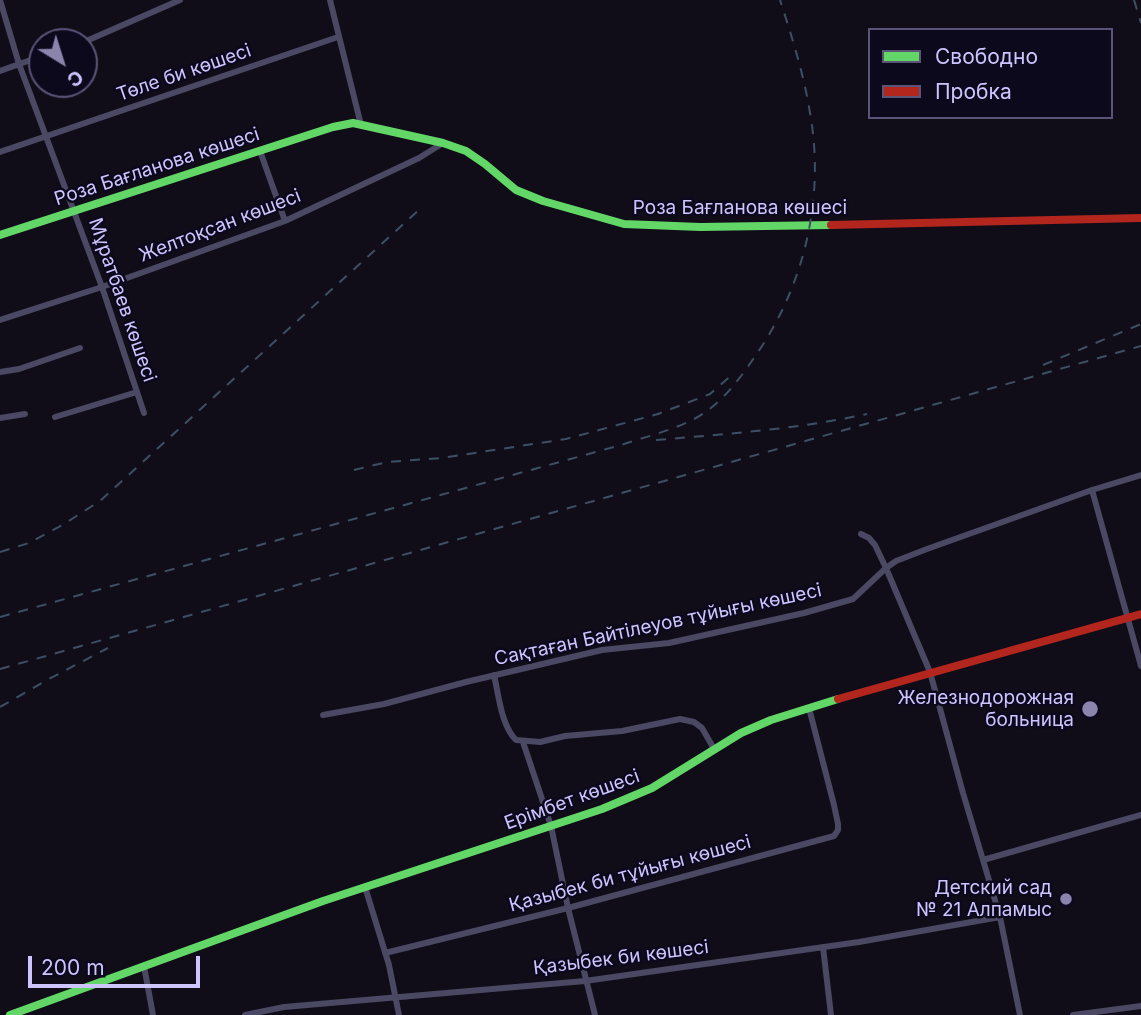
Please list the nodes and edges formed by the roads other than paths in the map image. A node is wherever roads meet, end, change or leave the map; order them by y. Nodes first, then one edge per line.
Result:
1 (0, 0) edge
2 (180, 0) edge
3 (330, 0) edge
4 (98, 36) edge
5 (338, 37) junction
6 (28, 61) edge
7 (19, 64) junction
8 (0, 71) edge
9 (361, 125) junction
10 (47, 136) junction
11 (443, 143) junction
12 (260, 150) junction
13 (0, 152) edge
14 (75, 211) junction
15 (1141, 218) edge
16 (285, 221) junction
17 (0, 235) edge
18 (102, 287) junction
19 (0, 320) edge
20 (79, 348) dead end
21 (0, 372) edge
22 (137, 392) junction
23 (144, 413) dead end
24 (25, 414) dead end
25 (0, 418) edge
26 (55, 418) dead end
27 (1141, 475) edge
28 (1092, 490) junction
29 (861, 534) dead end
30 (886, 568) junction
31 (1141, 614) edge
32 (1128, 618) junction
33 (1141, 666) edge
34 (930, 673) junction
35 (494, 676) junction
36 (809, 708) junction
37 (323, 715) dead end
38 (523, 742) junction
39 (715, 749) junction
40 (1141, 815) edge
41 (551, 826) junction
42 (983, 860) junction
43 (365, 887) junction
44 (568, 908) junction
45 (1000, 917) junction
46 (824, 947) junction
47 (385, 953) junction
48 (144, 966) junction
49 (586, 981) junction
50 (396, 996) junction
51 (1141, 1006) edge
52 (10, 1015) edge
53 (153, 1015) edge
54 (245, 1015) edge
55 (399, 1015) edge
56 (595, 1015) edge
57 (831, 1015) edge
58 (1020, 1015) edge
59 (1073, 1015) edge

1 - 7 street, Мұратбаев көшесі
2 - 4 street
3 - 5 street
5 - 9 street
5 - 10 street, Төле би көшесі
6 - 7 street
7 - 8 street
7 - 10 street, Мұратбаев көшесі
9 - 11 street, Роза Бағланова көшесі
9 - 12 street, Роза Бағланова көшесі
10 - 13 street, Төле би көшесі
10 - 14 street, Мұратбаев көшесі
11 - 15 street, Роза Бағланова көшесі
11 - 16 street, Желтоқсан көшесі
12 - 14 street, Роза Бағланова көшесі
12 - 16 street
14 - 17 street, Роза Бағланова көшесі
14 - 18 street, Мұратбаев көшесі
16 - 18 street, Желтоқсан көшесі
18 - 19 street, Желтоқсан көшесі
18 - 22 street, Мұратбаев көшесі
20 - 21 street
22 - 23 street, Мұратбаев көшесі
22 - 26 street
24 - 25 street
27 - 28 street, Сақтаған Байтілеуов тұйығы көшесі
28 - 30 street, Сақтаған Байтілеуов тұйығы көшесі
28 - 32 street
29 - 30 street
30 - 34 street
30 - 35 street, Сақтаған Байтілеуов тұйығы көшесі
31 - 32 street, Ерімбет көшесі
32 - 33 street
32 - 34 street, Ерімбет көшесі
34 - 36 street, Ерімбет көшесі
34 - 42 street
35 - 37 street, Сақтаған Байтілеуов тұйығы көшесі
35 - 38 street
36 - 39 street, Ерімбет көшесі
36 - 44 street, Қазыбек би тұйығы көшесі
38 - 39 street
38 - 41 street
39 - 41 street, Ерімбет көшесі
40 - 42 street
41 - 43 street, Ерімбет көшесі
41 - 44 street
42 - 45 street
43 - 47 street
43 - 48 street, Ерімбет көшесі
44 - 47 street, Қазыбек би тұйығы көшесі
44 - 49 street
45 - 46 street, Қазыбек би көшесі
45 - 58 street
46 - 49 street, Қазыбек би көшесі
46 - 57 street
47 - 50 street
48 - 52 street, Ерімбет көшесі
48 - 53 street
49 - 50 street, Қазыбек би көшесі
49 - 56 street
50 - 54 street, Қазыбек би көшесі
50 - 55 street
51 - 59 street

